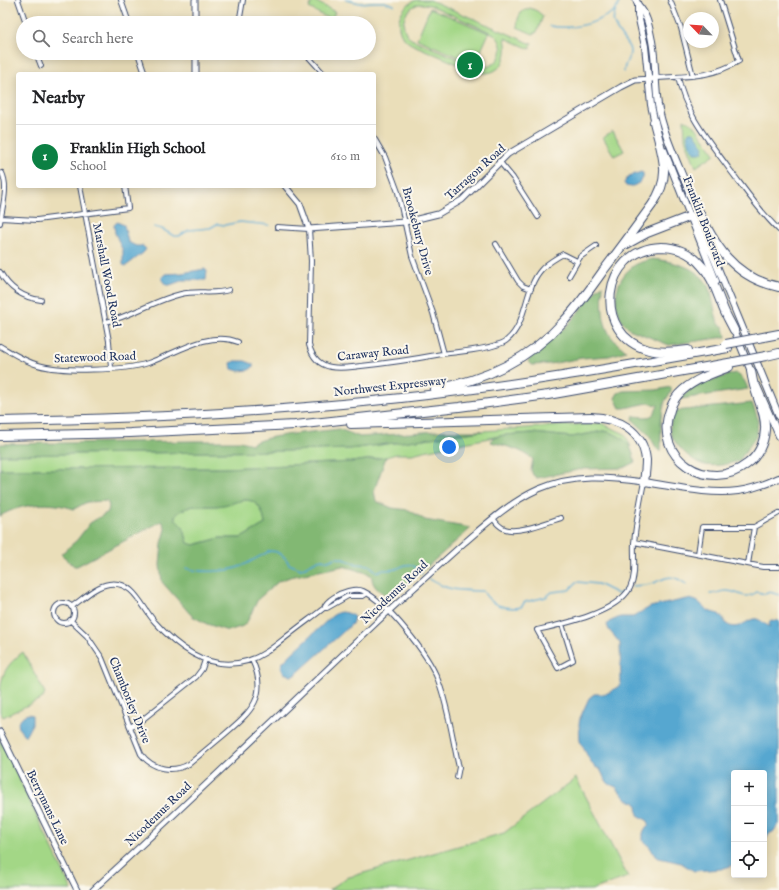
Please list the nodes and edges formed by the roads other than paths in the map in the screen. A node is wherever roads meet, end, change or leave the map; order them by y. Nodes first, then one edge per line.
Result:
1 (18, 0) edge
2 (122, 0) edge
3 (195, 0) edge
4 (243, 0) edge
5 (670, 0) edge
6 (720, 0) edge
7 (637, 3) edge
8 (24, 16) edge
9 (127, 16) edge
10 (195, 16) edge
11 (240, 16) edge
12 (39, 60) edge
13 (140, 60) edge
14 (196, 60) edge
15 (311, 60) edge
16 (41, 66) dead end
17 (144, 72) edge
18 (196, 72) edge
19 (322, 72) edge
20 (692, 76) junction
21 (678, 77) junction
22 (656, 78) junction
23 (648, 79) junction
24 (654, 122) junction
25 (376, 142) edge
26 (499, 161) junction
27 (2, 173) dead end
28 (80, 188) edge
29 (125, 188) edge
30 (287, 188) edge
31 (690, 194) junction
32 (85, 214) junction
33 (691, 216) junction
34 (538, 217) dead end
35 (0, 218) edge
36 (405, 222) junction
37 (0, 223) edge
38 (277, 227) dead end
39 (309, 229) junction
40 (779, 230) edge
41 (496, 244) dead end
42 (596, 246) dead end
43 (619, 250) junction
44 (712, 252) junction
45 (577, 261) junction
46 (0, 272) edge
47 (569, 276) dead end
48 (779, 287) edge
49 (531, 289) junction
50 (229, 290) dead end
51 (41, 300) dead end
52 (106, 322) junction
53 (734, 330) junction
54 (779, 335) edge
55 (238, 342) dead end
56 (0, 346) edge
57 (727, 346) junction
58 (779, 353) edge
59 (444, 354) junction
60 (735, 364) junction
61 (111, 368) junction
62 (751, 371) junction
63 (357, 403) junction
64 (779, 416) edge
65 (0, 421) edge
66 (294, 425) junction
67 (0, 436) edge
68 (779, 436) edge
69 (779, 478) edge
70 (644, 482) junction
71 (779, 512) edge
72 (493, 518) junction
73 (561, 518) dead end
74 (754, 527) junction
75 (634, 542) junction
76 (698, 554) junction
77 (748, 564) junction
78 (779, 566) edge
79 (71, 607) junction
80 (388, 612) junction
81 (70, 620) junction
82 (562, 624) junction
83 (205, 660) junction
84 (252, 660) junction
85 (130, 727) junction
86 (0, 732) edge
87 (457, 777) dead end
88 (78, 890) edge
89 (93, 890) edge

1 - 8 street
2 - 9 street
3 - 10 street
4 - 11 street
5 - 20 street
6 - 20 street, Tarragon Road
7 - 22 main road, Franklin Boulevard
7 - 23 main road, Franklin Boulevard
12 - 16 street
13 - 17 street
14 - 18 street
15 - 19 street
20 - 21 street, Tarragon Road
21 - 22 street, Tarragon Road
21 - 40 street
22 - 23 street, Tarragon Road
22 - 31 main road, Franklin Boulevard
23 - 24 main road, Franklin Boulevard
23 - 26 street, Tarragon Road
24 - 33 main road, Franklin Boulevard
24 - 43 highway
25 - 36 street, Brookebury Drive
26 - 34 street
26 - 36 street, Tarragon Road
27 - 35 street
28 - 32 street, Marshall Wood Road
29 - 32 street
30 - 39 street, Caraway Road
31 - 44 main road, Franklin Boulevard
31 - 48 highway
32 - 35 street
32 - 52 street, Marshall Wood Road
33 - 43 highway
33 - 44 highway
33 - 53 main road, Franklin Boulevard
35 - 37 street
36 - 39 street, Tarragon Road
36 - 59 street, Brookebury Drive
38 - 39 street, Tarragon Road
39 - 59 street, Caraway Road
41 - 49 street
42 - 45 street
43 - 63 highway
44 - 64 main road, Franklin Boulevard
45 - 47 street
45 - 49 street, Caraway Road
46 - 51 street
49 - 59 street, Caraway Road
50 - 52 street
52 - 61 street, Marshall Wood Road
53 - 57 highway
53 - 62 main road, Franklin Boulevard
54 - 57 highway, Northwest Expressway
55 - 61 street, Statewood Road
56 - 61 street, Statewood Road
57 - 63 highway, Northwest Expressway
58 - 60 highway, bridge
60 - 62 highway
60 - 66 highway
62 - 68 main road, Franklin Boulevard
63 - 65 highway, Northwest Expressway
66 - 67 highway
66 - 70 highway
69 - 70 main road, Nicodemus Road
70 - 72 street, Nicodemus Road
70 - 75 street
71 - 74 street
72 - 73 street
72 - 80 street, Nicodemus Road
74 - 76 street
74 - 77 street
75 - 76 street
75 - 82 street
76 - 77 street
77 - 78 street
79 - 81 street
79 - 81 street, Chamborley Drive
79 - 83 street, Chamborley Drive
80 - 84 street, Chamborley Drive
80 - 87 street, Chamborley Drive
80 - 89 street, Nicodemus Road
81 - 85 street, Chamborley Drive
82 - 82 street
83 - 84 street, Chamborley Drive
83 - 85 street
84 - 85 street, Chamborley Drive
86 - 88 street, Berrymans Lane

